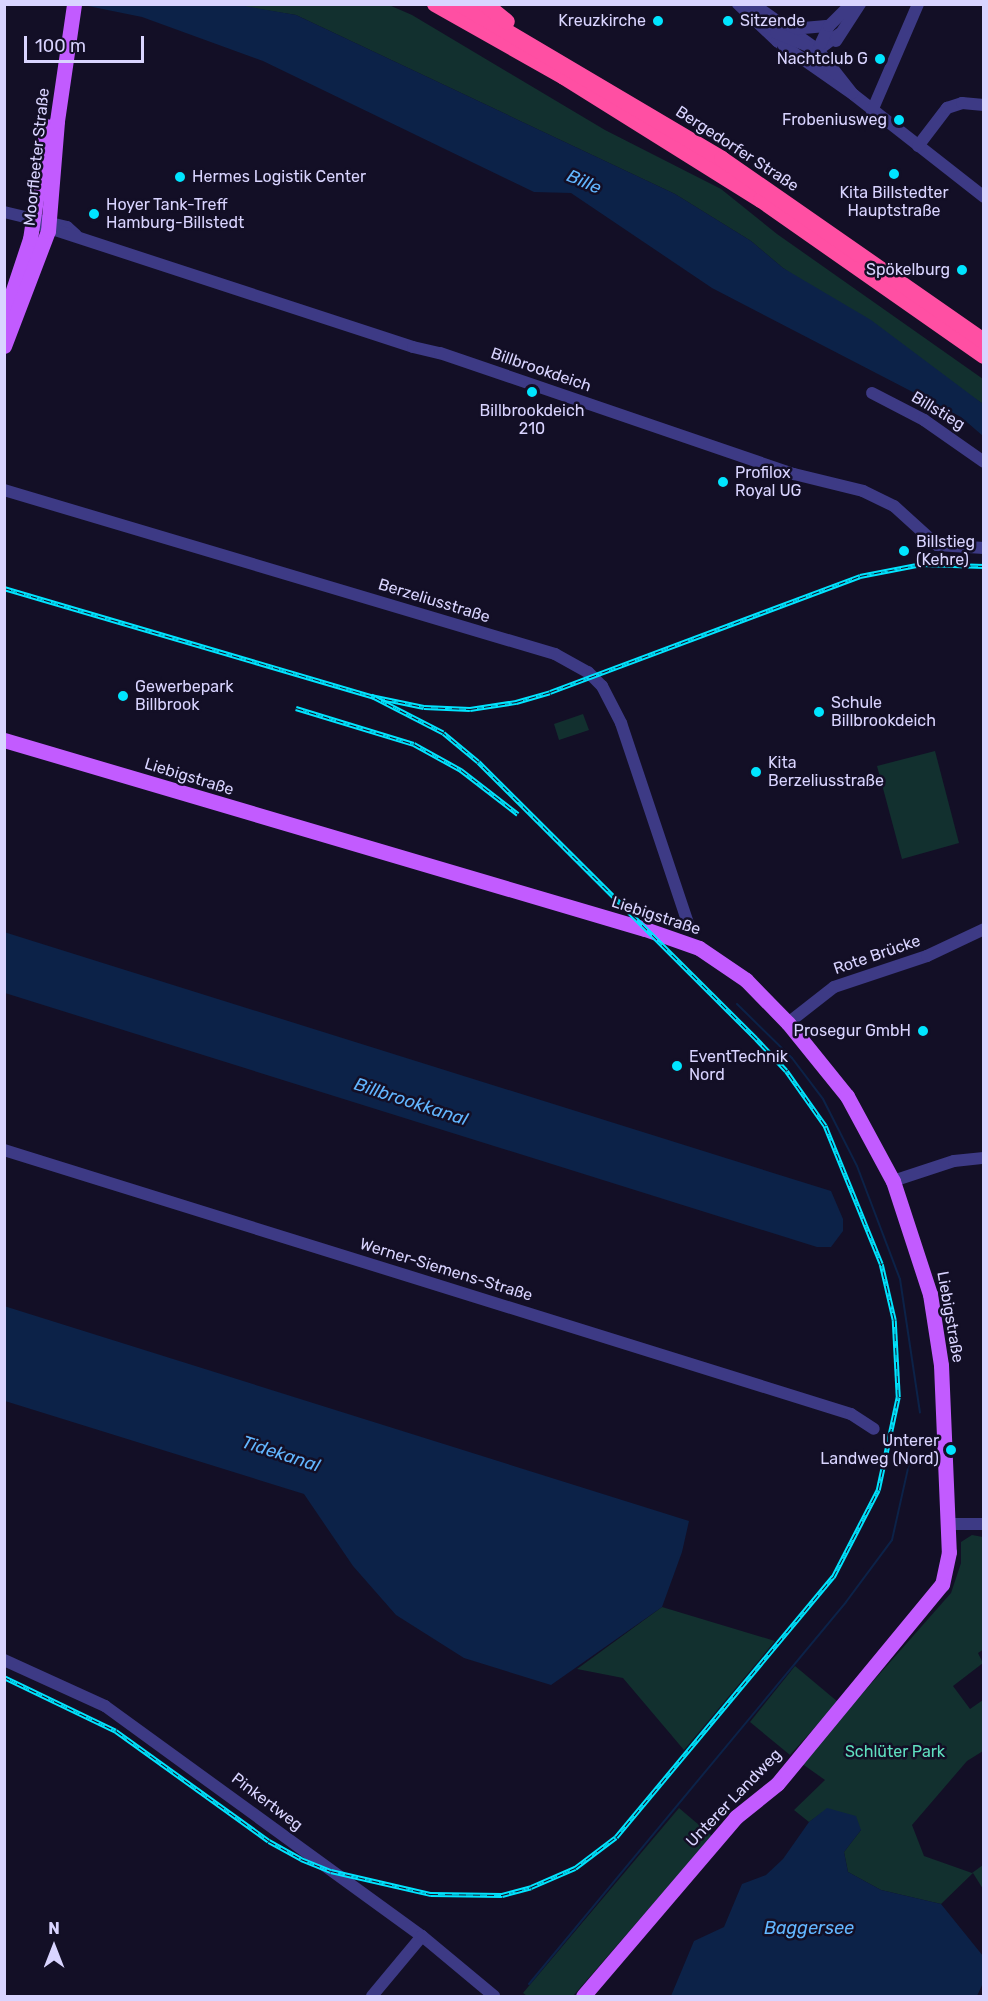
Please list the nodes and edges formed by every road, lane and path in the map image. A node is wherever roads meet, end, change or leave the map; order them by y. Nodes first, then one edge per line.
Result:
1 (423, 4) edge
2 (435, 4) edge
3 (460, 4) edge
4 (485, 4) edge
5 (738, 4) edge
6 (753, 4) edge
7 (851, 4) edge
8 (860, 4) edge
9 (918, 4) edge
10 (70, 6) edge
11 (748, 18) junction
12 (467, 22) junction
13 (791, 29) junction
14 (834, 30) junction
15 (64, 36) junction
16 (543, 50) junction
17 (818, 50) junction
18 (834, 68) junction
19 (819, 73) junction
20 (854, 95) junction
21 (984, 105) edge
22 (873, 111) junction
23 (918, 146) junction
24 (982, 192) edge
25 (4, 212) edge
26 (34, 219) junction
27 (49, 226) junction
28 (4, 317) edge
29 (984, 341) edge
30 (4, 346) edge
31 (984, 357) edge
32 (872, 393) dead end
33 (984, 462) edge
34 (4, 490) edge
35 (984, 548) edge
36 (4, 740) edge
37 (689, 926) dead end
38 (984, 929) edge
39 (788, 1023) junction
40 (4, 1150) edge
41 (984, 1158) edge
42 (893, 1181) junction
43 (874, 1429) dead end
44 (949, 1524) junction
45 (984, 1524) edge
46 (947, 1565) joint
47 (4, 1660) edge
48 (422, 1936) junction
49 (372, 1996) edge
50 (494, 1996) edge
51 (583, 1996) edge

1 - 12 highway
2 - 12 highway
3 - 16 highway, Bergedorfer Straße
4 - 16 highway
5 - 11 street
6 - 13 street
7 - 14 street
8 - 14 street
9 - 22 street
10 - 15 main road
11 - 17 street
11 - 19 street
12 - 31 highway, Bergedorfer Straße
13 - 14 street
13 - 17 street
14 - 17 street
14 - 18 street
15 - 26 main road, Moorfleeter Straße
15 - 27 main road, Moorfleeter Straße
16 - 29 highway, Bergedorfer Straße
17 - 18 street
17 - 19 street
18 - 20 street
19 - 20 street
20 - 22 street
21 - 23 street
22 - 23 street
23 - 24 street
25 - 26 street, Billbrookdeich
26 - 27 street, Billbrookdeich
26 - 28 main road, Moorfleeter Straße
27 - 30 main road, Moorfleeter Straße
27 - 35 street, Billbrookdeich
32 - 33 street, Billstieg
34 - 37 street, Berzeliusstraße
36 - 39 main road, Liebigstraße
38 - 39 street, Rote Brücke
39 - 42 main road, Liebigstraße
40 - 43 street, Werner-Siemens-Straße
41 - 42 street
42 - 44 main road, Liebigstraße
44 - 45 street
44 - 46 main road, Liebigstraße
46 - 51 main road, Unterer Landweg
47 - 48 street, Pinkertweg
48 - 49 street
48 - 50 street, Pinkertweg

